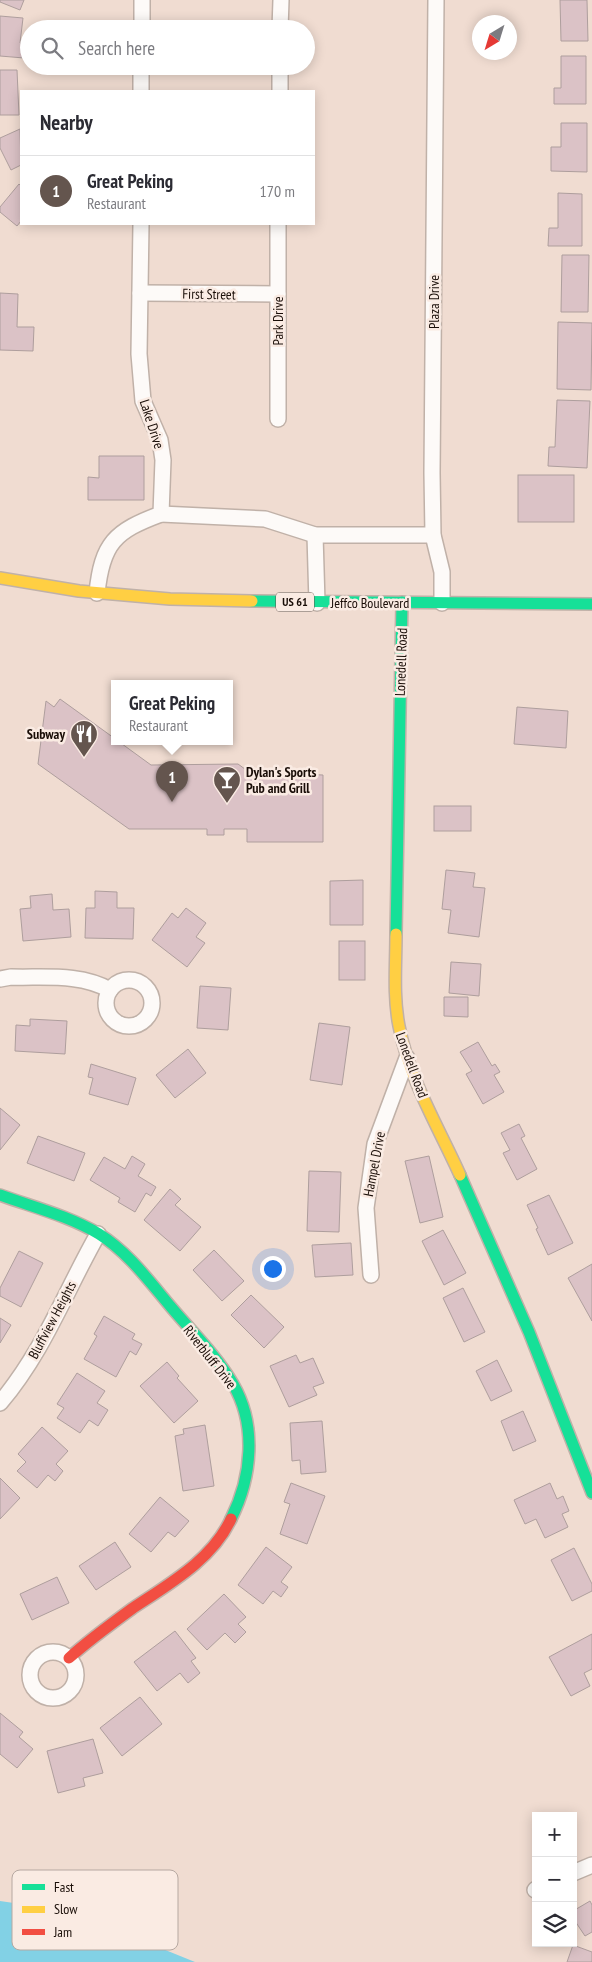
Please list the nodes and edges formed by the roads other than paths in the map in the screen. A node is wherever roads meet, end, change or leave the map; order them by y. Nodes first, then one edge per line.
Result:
1 (142, 0) edge
2 (281, 0) edge
3 (436, 0) edge
4 (142, 20) edge
5 (280, 20) edge
6 (141, 75) edge
7 (280, 75) edge
8 (141, 90) edge
9 (280, 90) edge
10 (141, 225) edge
11 (278, 225) edge
12 (140, 293) junction
13 (278, 294) junction
14 (278, 419) dead end
15 (161, 514) junction
16 (315, 535) junction
17 (433, 535) junction
18 (0, 578) edge
19 (97, 593) junction
20 (317, 602) junction
21 (402, 602) junction
22 (442, 603) junction
23 (592, 604) edge
24 (0, 979) edge
25 (110, 990) dead end
26 (407, 1058) junction
27 (0, 1195) edge
28 (98, 1234) junction
29 (371, 1275) dead end
30 (0, 1403) edge
31 (592, 1493) edge
32 (69, 1658) dead end
33 (592, 1866) edge
34 (577, 1872) edge

1 - 4 street
2 - 5 street
3 - 17 street, Plaza Drive
6 - 8 street
7 - 9 street
10 - 12 street, Lake Drive
11 - 13 street, Park Drive
12 - 13 street, First Street
12 - 15 street, Lake Drive
13 - 14 street, Park Drive
15 - 16 street
15 - 19 street
16 - 17 street
16 - 20 street
17 - 22 street, Plaza Drive
18 - 19 street, Jeffco Boulevard / US 61
19 - 20 street, Jeffco Boulevard / US 61
20 - 21 street, Jeffco Boulevard / US 61
21 - 22 street, Jeffco Boulevard / US 61
21 - 26 street, Lonedell Road
22 - 23 street, Jeffco Boulevard / US 61
24 - 25 street
26 - 29 street, Hampel Drive
26 - 31 street, Lonedell Road
27 - 28 street, Riverbluff Drive
28 - 30 street, Bluffview Heights
28 - 32 street, Riverbluff Drive
33 - 34 street

